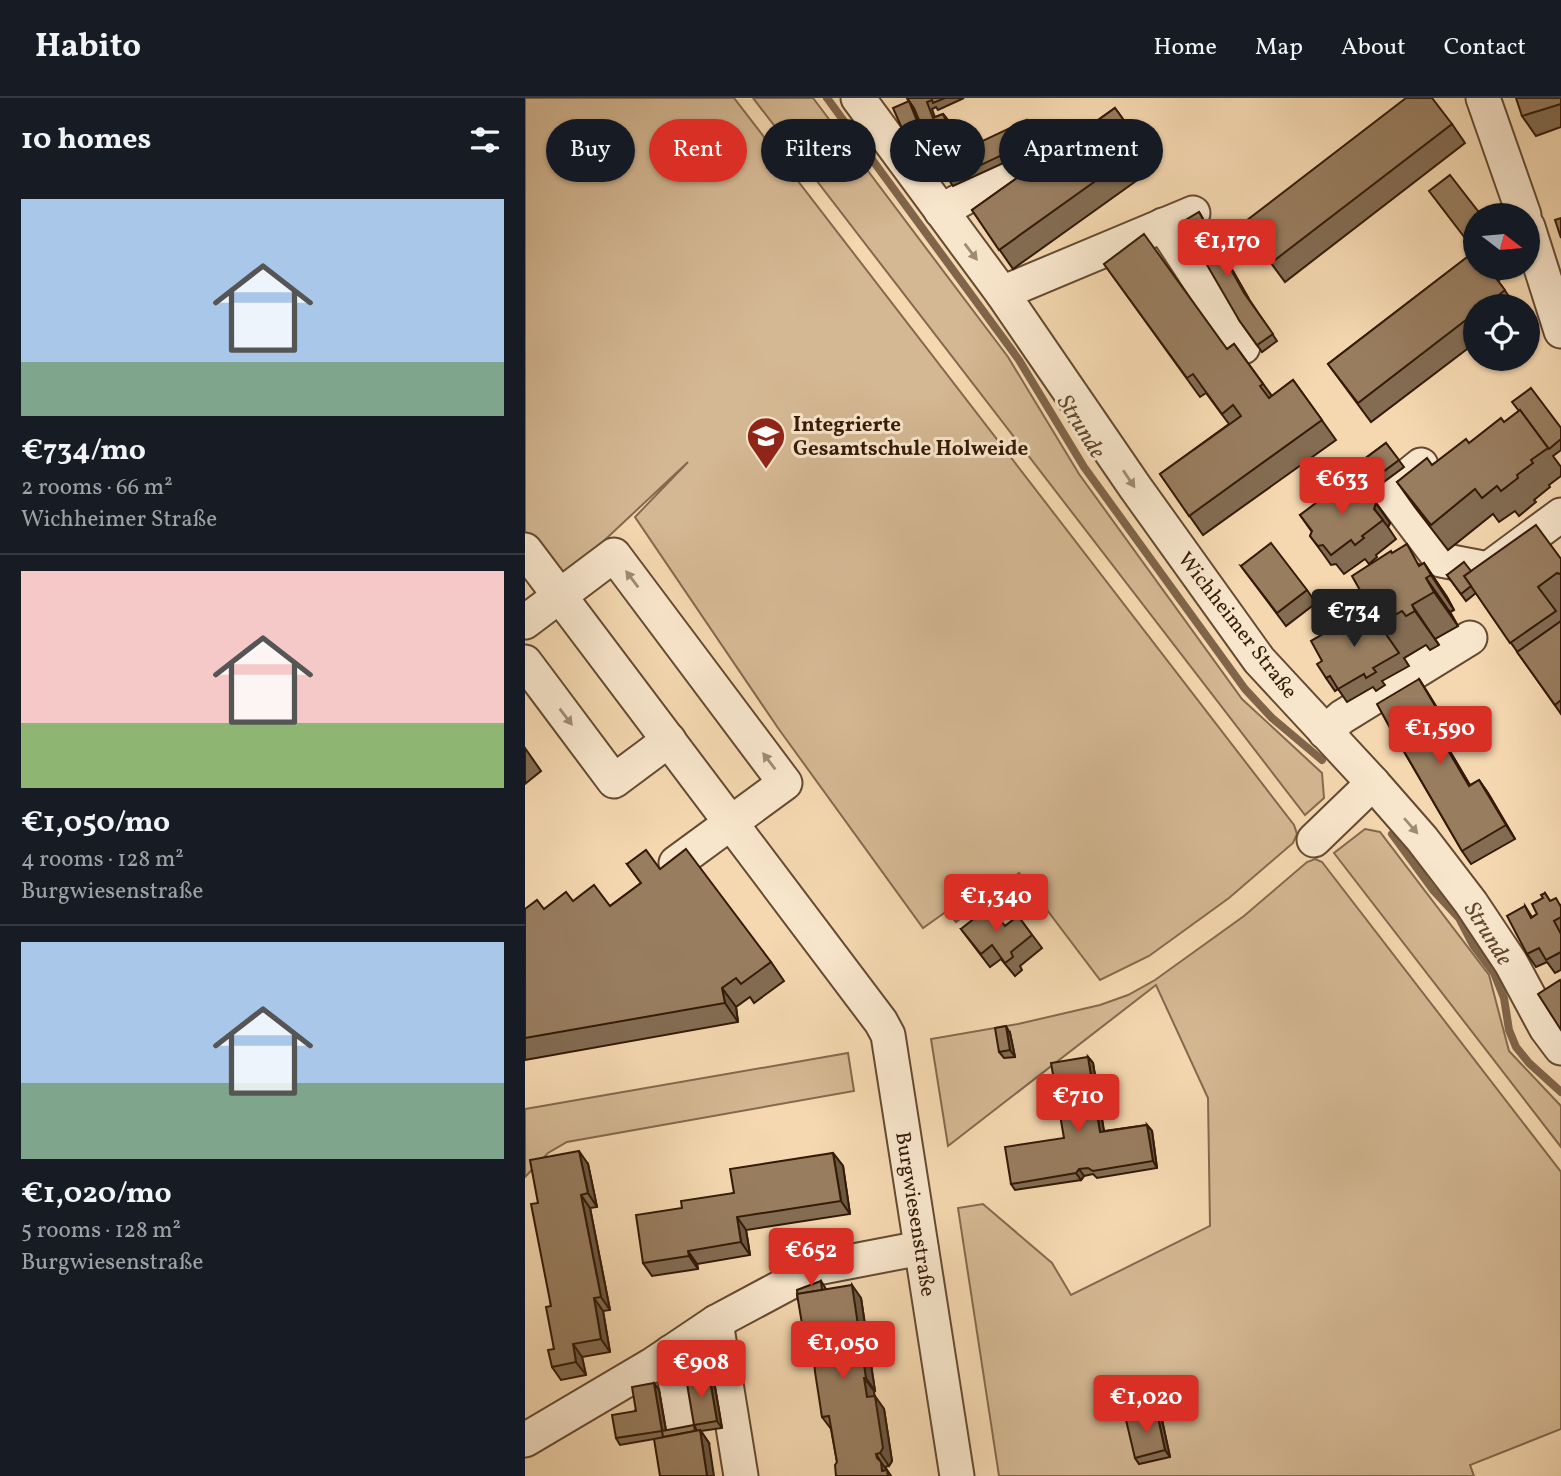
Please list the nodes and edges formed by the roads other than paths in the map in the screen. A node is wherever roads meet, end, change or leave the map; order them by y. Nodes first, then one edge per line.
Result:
1 (858, 98) edge
2 (1483, 98) edge
3 (999, 179) edge
4 (1520, 203) edge
5 (941, 211) junction
6 (1540, 265) edge
7 (1002, 293) junction
8 (1561, 331) edge
9 (1243, 348) dead end
10 (1421, 465) edge
11 (1561, 515) edge
12 (525, 550) edge
13 (559, 596) junction
14 (525, 622) edge
15 (1470, 638) dead end
16 (525, 663) edge
17 (1325, 732) junction
18 (669, 740) junction
19 (1373, 783) junction
20 (732, 822) junction
21 (1314, 840) dead end
22 (676, 863) edge
23 (1561, 1048) edge
24 (921, 1248) junction
25 (716, 1322) junction
26 (671, 1352) junction
27 (683, 1433) edge
28 (525, 1440) edge
29 (741, 1476) edge
30 (957, 1476) edge

1 - 5 street, Wichheimer Straße
2 - 4 street
3 - 5 street
5 -> 7 street, Wichheimer Straße
6 - 8 street
7 - 9 street
7 -> 17 street, Wichheimer Straße
10 - 11 street
12 - 13 street
13 - 14 street
13 - 18 street
20 -> 13 street
15 - 17 street
16 -> 18 street
17 - 19 street, Wichheimer Straße
18 - 20 street
19 - 21 street
19 -> 23 street, Wichheimer Straße
20 - 22 street
20 - 24 street, Burgwiesenstraße
24 - 25 street
24 - 30 street, Burgwiesenstraße
25 - 26 street
25 - 29 street
26 - 27 street
26 - 28 street

